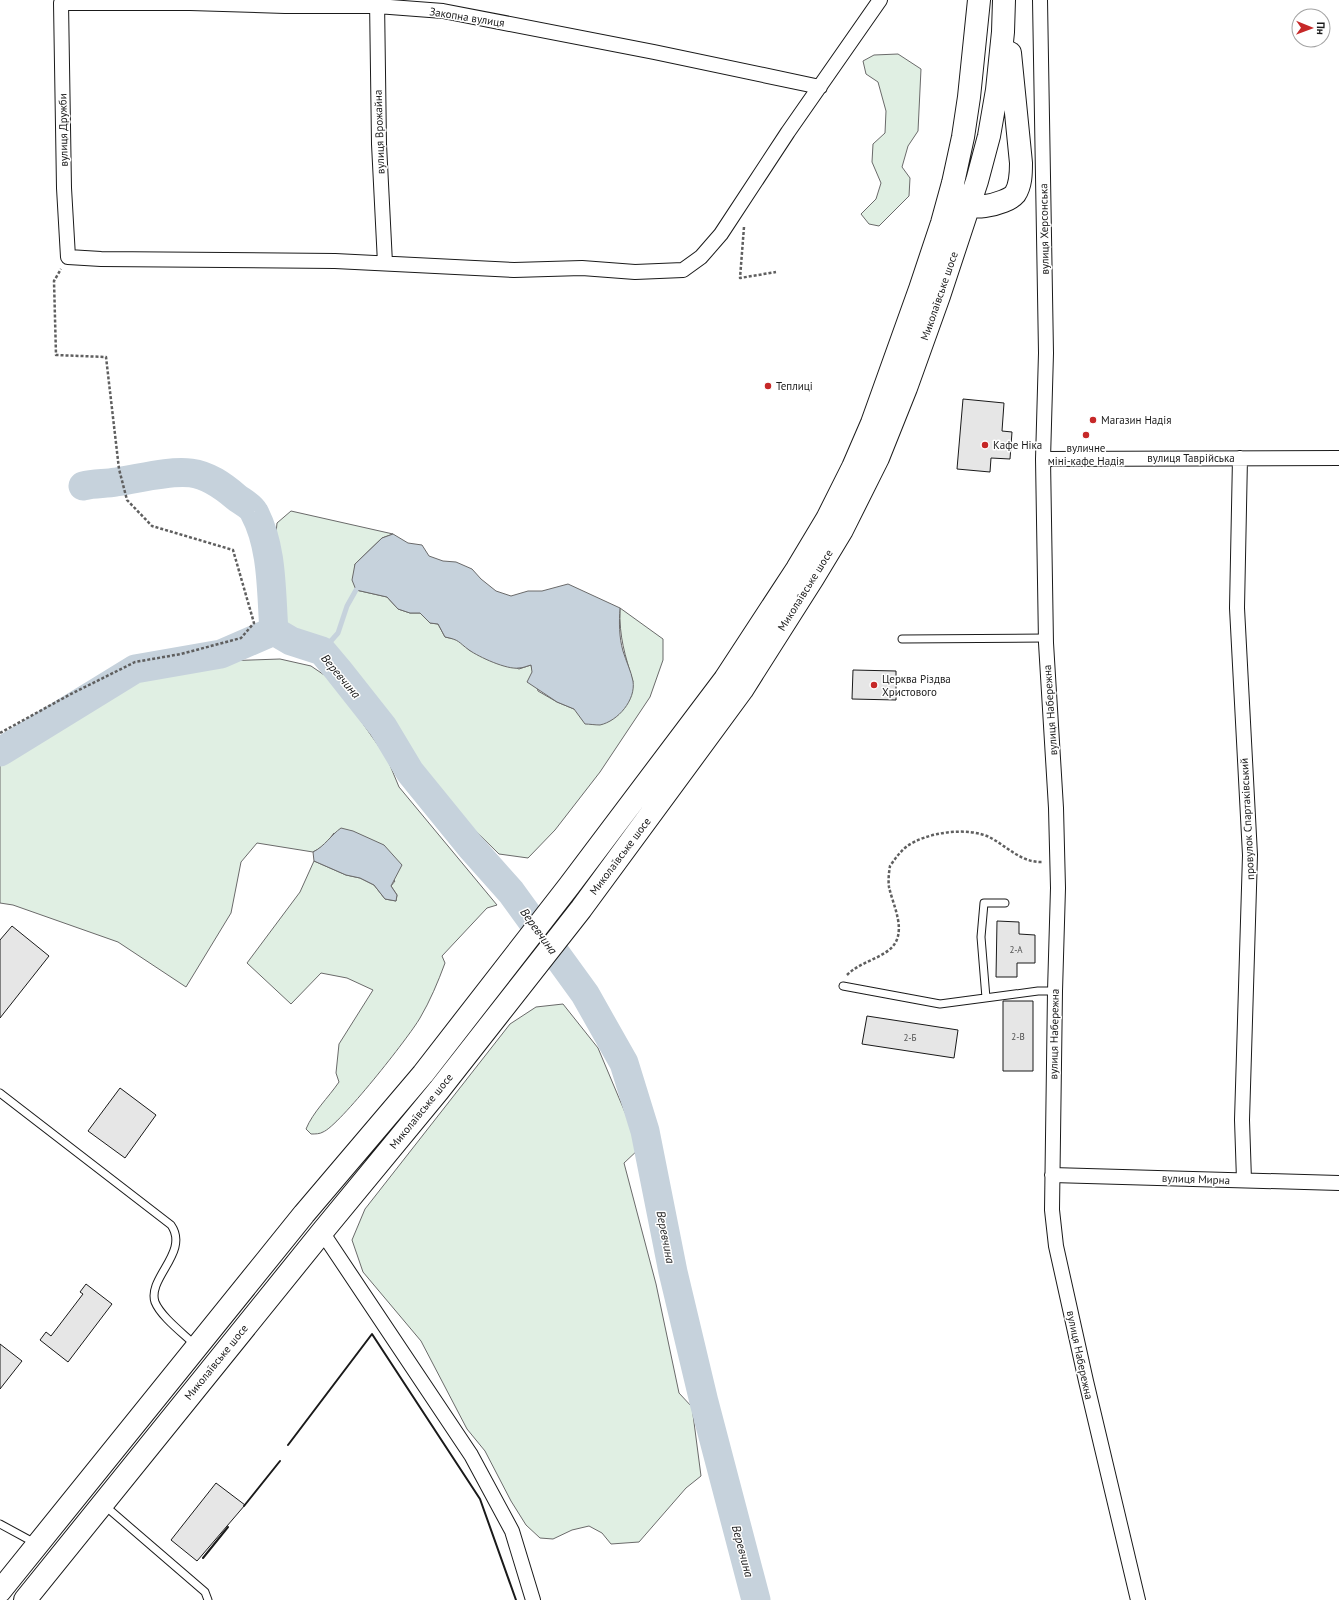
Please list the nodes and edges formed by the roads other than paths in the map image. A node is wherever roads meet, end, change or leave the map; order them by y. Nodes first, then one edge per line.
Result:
1 (880, 0) edge
2 (980, 0) edge
3 (1005, 0) edge
4 (1040, 0) edge
5 (61, 3) joint
6 (377, 3) edge
7 (820, 87) junction
8 (969, 206) junction
9 (385, 263) junction
10 (1240, 458) junction
11 (1339, 458) edge
12 (1043, 459) junction
13 (1046, 638) junction
14 (902, 639) dead end
15 (1005, 903) dead end
16 (842, 986) road end
17 (1054, 991) junction
18 (986, 998) junction
19 (0, 1093) edge
20 (1052, 1175) junction
21 (1244, 1180) junction
22 (1339, 1183) edge
23 (322, 1232) junction
24 (197, 1346) junction
25 (102, 1503) junction
26 (0, 1524) edge
27 (37, 1544) junction
28 (0, 1591) edge
29 (25, 1600) edge
30 (208, 1600) edge
31 (533, 1600) edge
32 (1138, 1600) edge

1 - 7 street
2 - 8 main road
2 - 24 main road, Миколаївське шосе
3 - 8 main road, Миколаївське шосе
3 - 8 main road
4 - 12 street, вулиця Херсонська
5 - 6 street, Закопна вулиця
5 - 9 street, вулиця Дружби
6 - 7 street, Закопна вулиця
6 - 9 street, вулиця Врожайна
7 - 9 street
8 - 23 main road, Миколаївське шосе
10 - 11 street, вулиця Таврійська
10 - 12 street, вулиця Таврійська
10 - 21 street, провулок Спартаківський
12 - 13 street, вулиця Набережна
13 - 14 lane
13 - 17 street, вулиця Набережна
15 - 18 lane
16 - 18 lane
17 - 18 lane
17 - 20 street, вулиця Набережна
19 - 24 lane
20 - 21 street, вулиця Мирна
20 - 32 street, вулиця Набережна
21 - 22 street, вулиця Мирна
23 - 25 main road, Миколаївське шосе
23 - 31 street
24 - 27 main road, Миколаївське шосе
25 - 29 main road, Миколаївське шосе
25 - 30 lane
26 - 27 lane
27 - 28 main road, Миколаївське шосе

